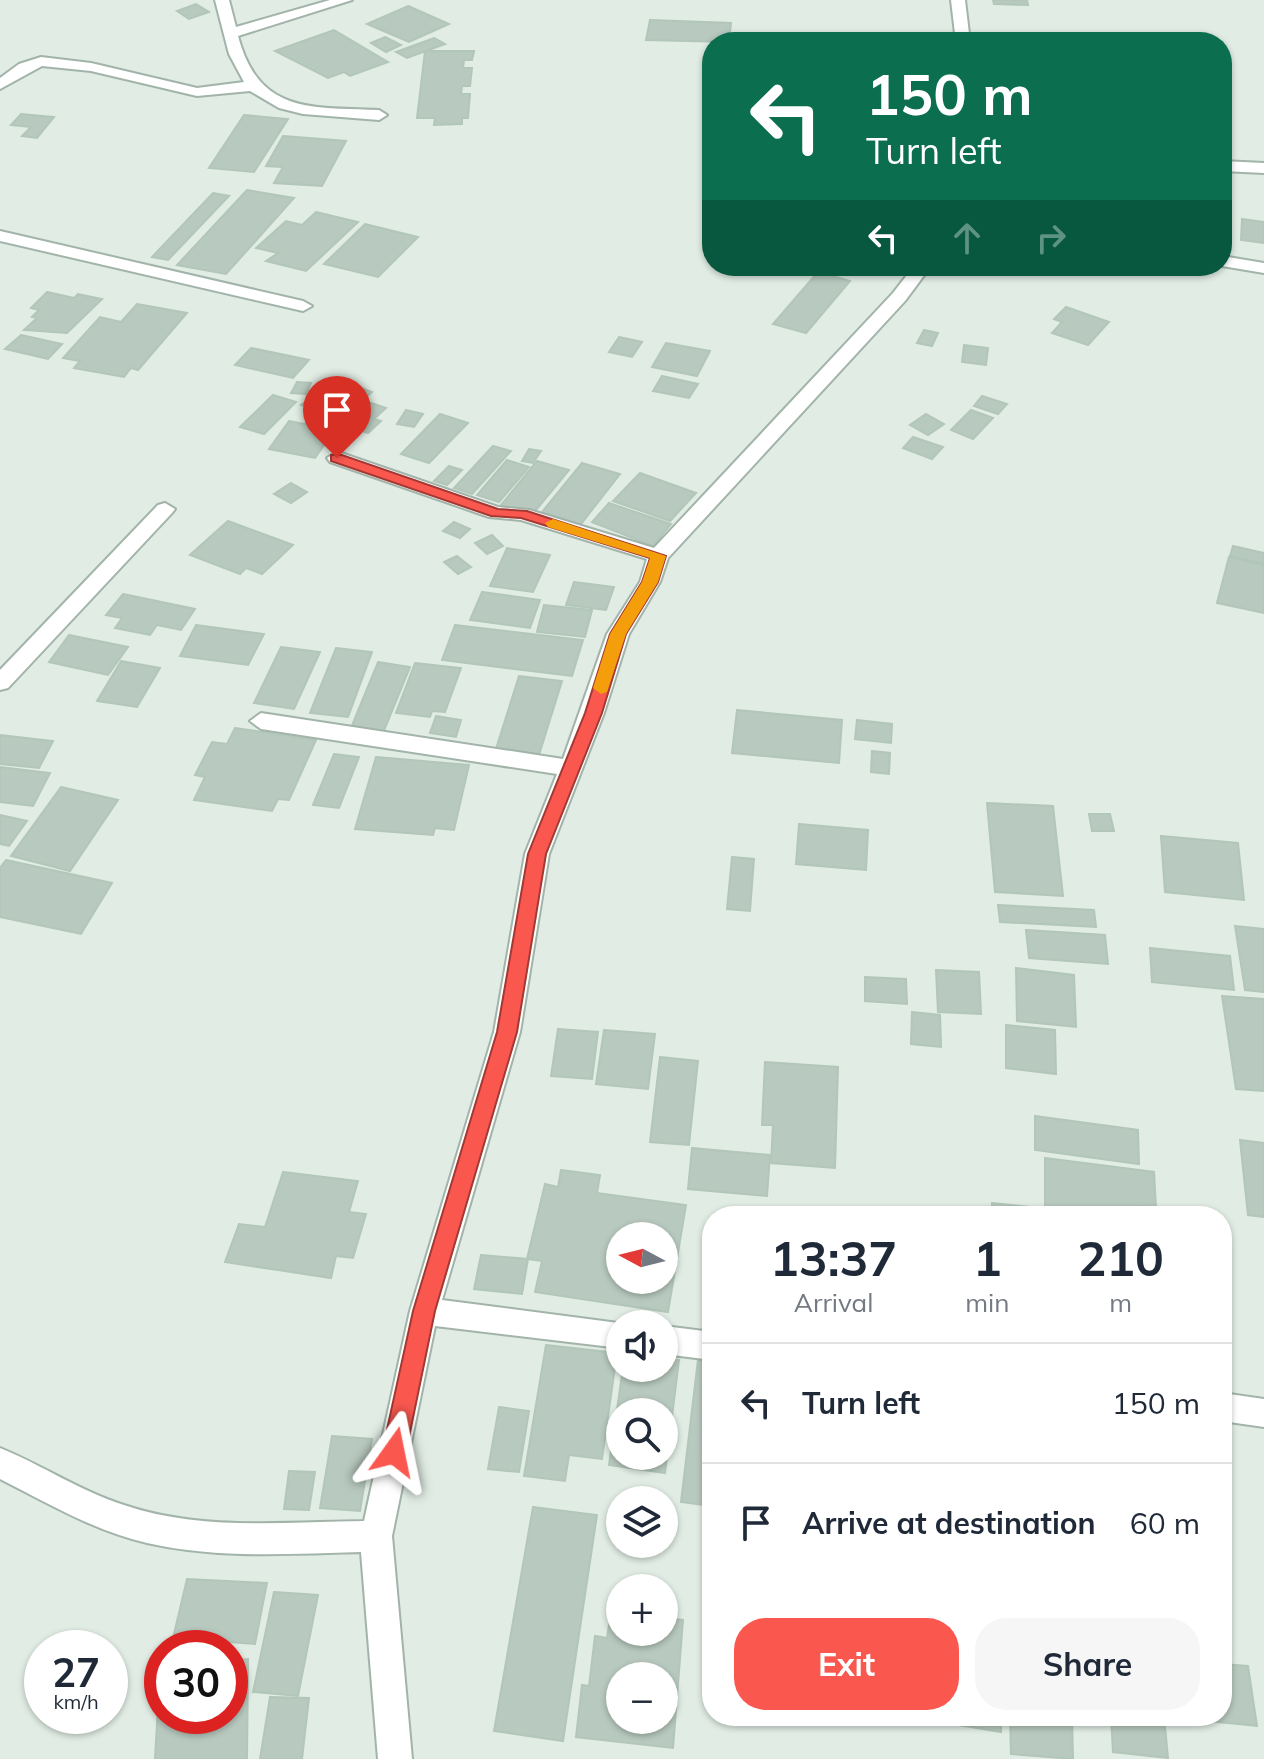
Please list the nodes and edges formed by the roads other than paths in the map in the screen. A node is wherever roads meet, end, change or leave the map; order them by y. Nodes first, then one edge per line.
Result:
1 (222, 0) edge
2 (345, 0) edge
3 (958, 0) edge
4 (962, 32) edge
5 (232, 33) junction
6 (0, 85) edge
7 (251, 86) junction
8 (379, 115) dead end
9 (1232, 166) edge
10 (1264, 168) edge
11 (0, 236) edge
12 (1232, 263) edge
13 (1264, 268) edge
14 (915, 276) edge
15 (303, 306) dead end
16 (337, 458) dead end
17 (165, 509) dead end
18 (658, 556) junction
19 (0, 683) edge
20 (261, 721) dead end
21 (568, 768) junction
22 (424, 1311) junction
23 (606, 1333) edge
24 (678, 1342) edge
25 (702, 1345) edge
26 (1232, 1408) edge
27 (1264, 1413) edge
28 (0, 1463) edge
29 (376, 1536) junction
30 (395, 1759) edge

1 - 5 street
2 - 5 street
3 - 4 street
5 - 7 street
6 - 7 street
7 - 8 street
9 - 10 street
11 - 15 street
12 - 13 street
14 - 18 street
16 - 18 street
17 - 19 street
18 - 21 street
20 - 21 street
21 - 22 street
22 - 23 street
22 - 29 street
24 - 25 street
26 - 27 street
28 - 29 street
29 - 30 street

